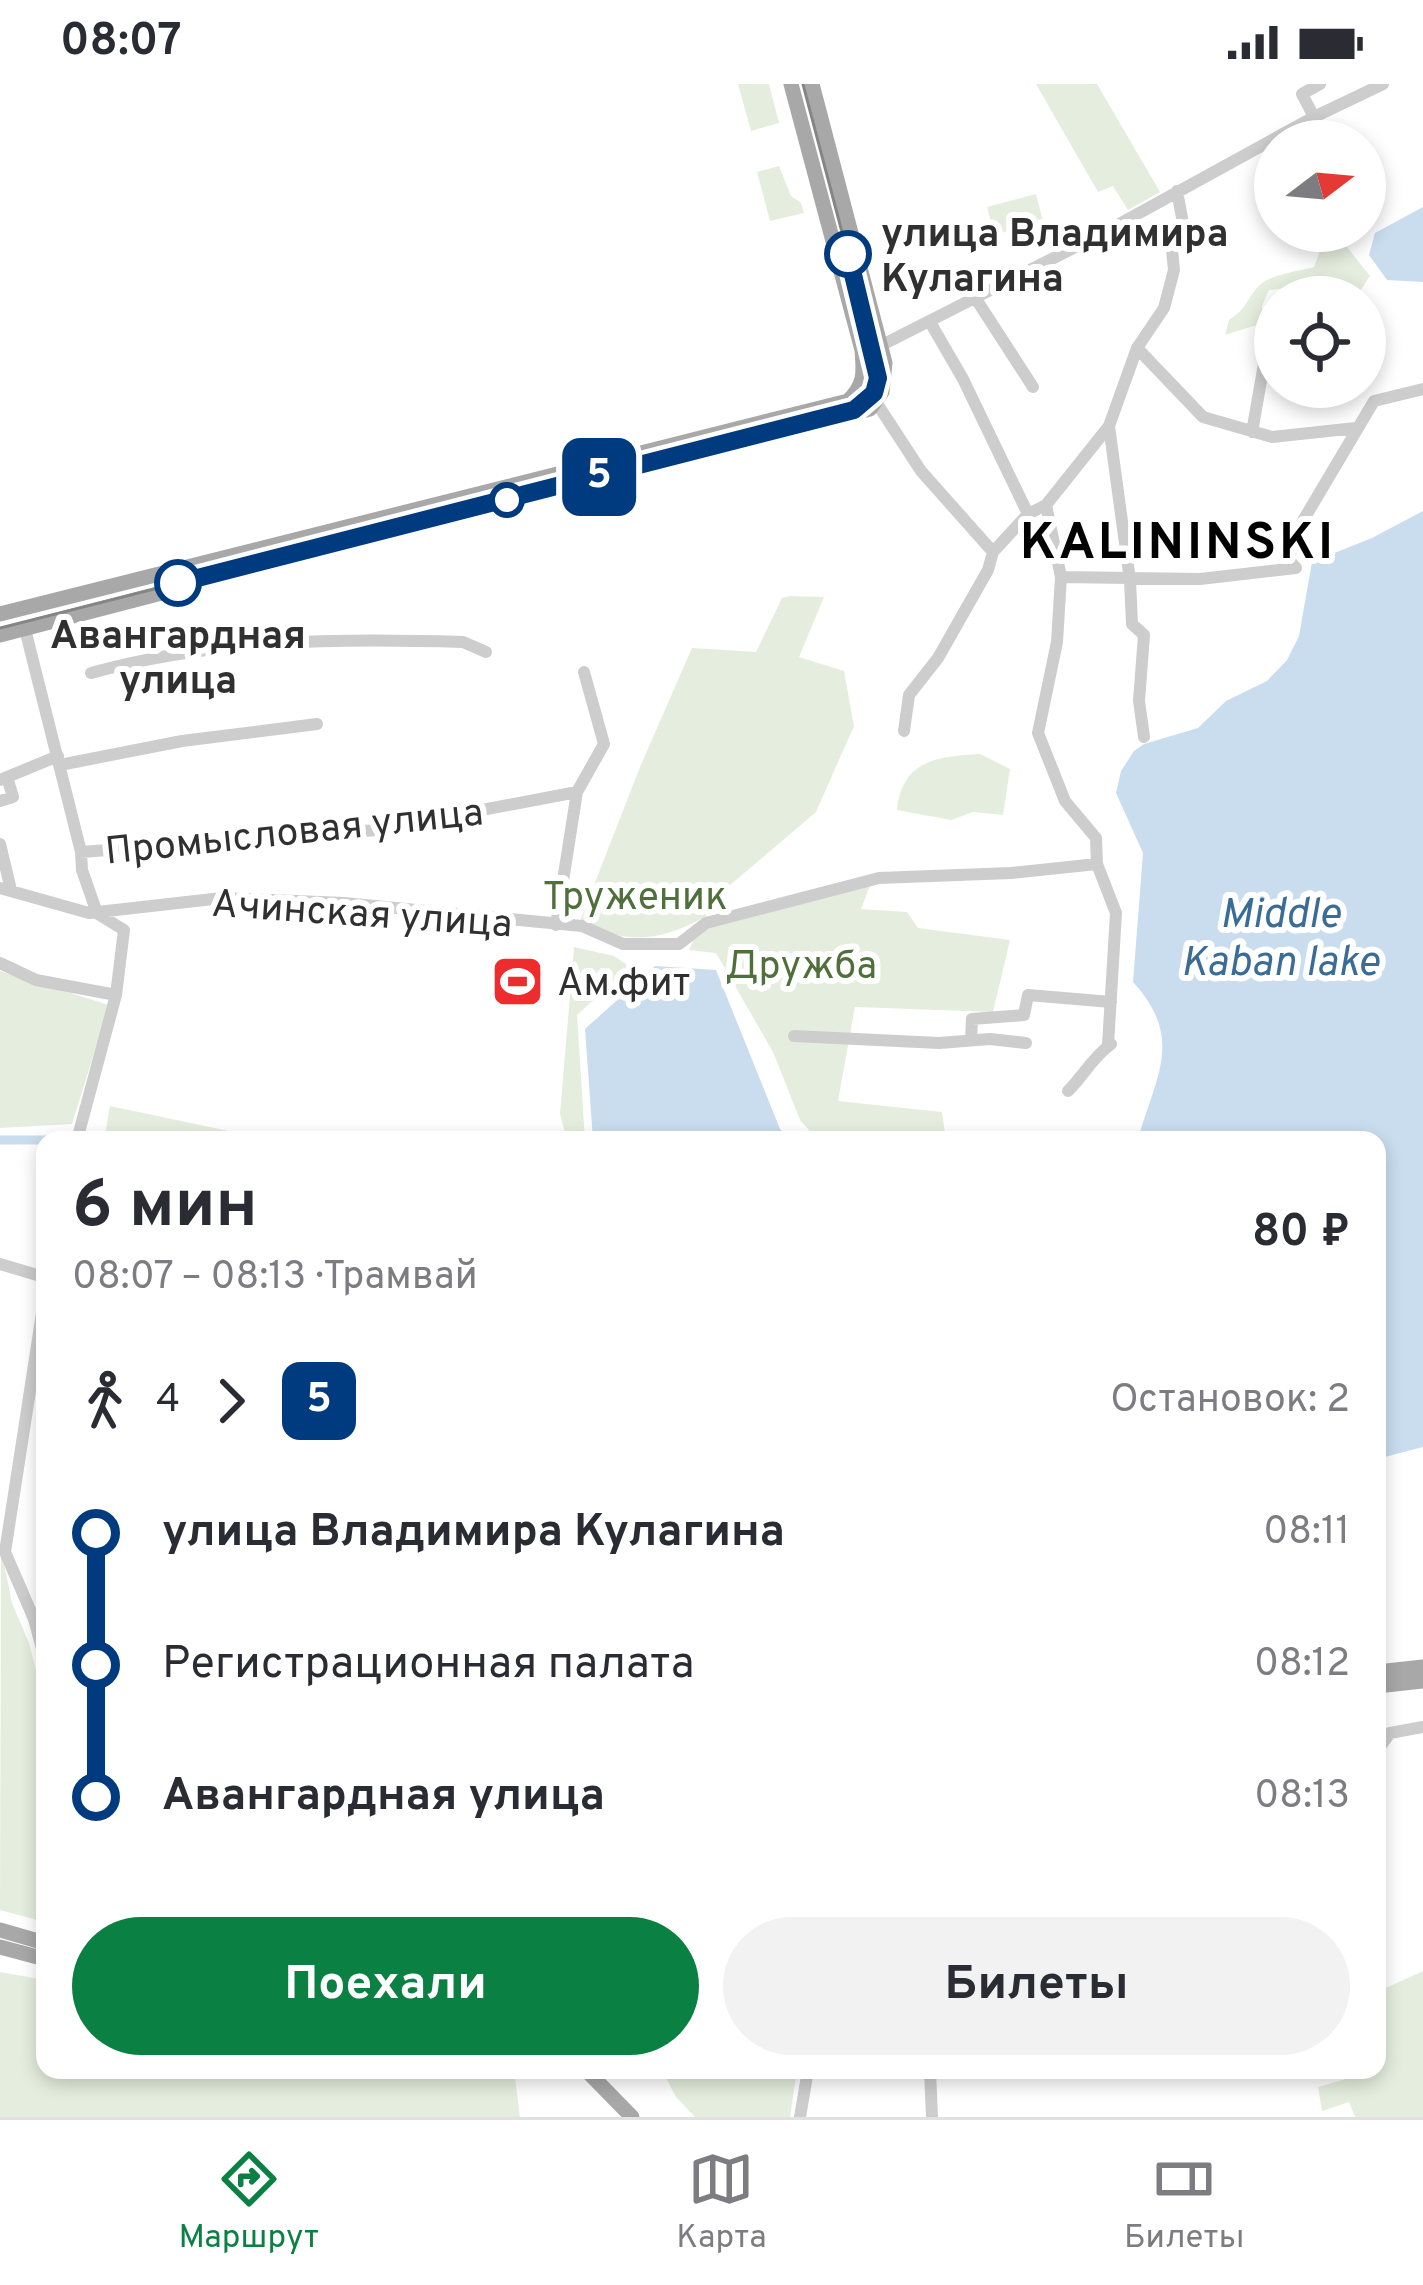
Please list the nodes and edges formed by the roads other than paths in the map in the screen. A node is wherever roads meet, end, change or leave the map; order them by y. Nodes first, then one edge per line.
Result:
1 (791, 84) edge
2 (812, 84) edge
3 (1320, 84) edge
4 (1383, 84) edge
5 (1315, 117) junction
6 (1177, 191) junction
7 (976, 298) junction
8 (930, 322) junction
9 (882, 345) junction
10 (1137, 348) junction
11 (1033, 387) dead end
12 (1423, 389) edge
13 (876, 402) junction
14 (1256, 408) edge
15 (1109, 426) junction
16 (1356, 428) junction
17 (1252, 432) junction
18 (1046, 506) junction
19 (1028, 514) junction
20 (993, 552) junction
21 (1061, 577) junction
22 (1130, 580) junction
23 (0, 614) edge
24 (25, 629) junction
25 (0, 635) edge
26 (486, 652) dead end
27 (584, 672) dead end
28 (91, 673) dead end
29 (316, 724) dead end
30 (904, 731) dead end
31 (1144, 737) dead end
32 (59, 761) junction
33 (4, 778) edge
34 (577, 792) junction
35 (0, 801) edge
36 (0, 844) edge
37 (81, 852) junction
38 (1097, 864) junction
39 (6, 889) edge
40 (97, 914) junction
41 (556, 925) junction
42 (0, 963) edge
43 (116, 995) junction
44 (1111, 1002) junction
45 (794, 1036) dead end
46 (970, 1040) junction
47 (1026, 1042) dead end
48 (1068, 1091) dead end
49 (79, 1131) edge
50 (0, 1264) edge
51 (36, 1275) edge
52 (36, 1352) edge
53 (36, 1626) edge
54 (1423, 1667) edge
55 (1386, 1671) edge
56 (1423, 1682) edge
57 (1386, 1685) edge
58 (1423, 1726) edge
59 (1386, 1738) edge
60 (0, 1930) edge
61 (36, 1940) edge
62 (0, 1947) edge
63 (36, 1957) edge
64 (595, 2079) edge
65 (806, 2079) edge
66 (930, 2079) edge
67 (632, 2117) edge
68 (800, 2117) edge
69 (932, 2117) edge

1 - 23 main road
2 - 9 main road
3 - 5 street
4 - 5 street
5 - 6 street
6 - 7 street
6 - 10 street
7 - 8 street
7 - 11 street
8 - 9 street
8 - 19 street
9 - 13 main road
10 - 15 street
10 - 17 street
12 - 16 street
13 - 20 street
13 - 24 main road
14 - 17 street
15 - 18 street
15 - 22 street
16 - 17 street
16 - 22 street
18 - 19 street
18 - 21 street
19 - 20 street
20 - 30 street
21 - 22 street
21 - 38 street
22 - 31 street
24 - 25 main road
24 - 32 street
26 - 28 street
27 - 34 street
29 - 32 street
32 - 33 street
32 - 37 street
33 - 35 street
34 - 37 street, Промысловая улица
34 - 41 street
36 - 39 street
37 - 40 street
38 - 41 street, Ачинская улица
38 - 44 street
39 - 40 street
40 - 41 street, Ачинская улица
40 - 43 street
42 - 43 street
43 - 49 street
44 - 46 street
44 - 48 street
45 - 46 street
46 - 47 street
50 - 51 street
52 - 53 street
54 - 55 main road
56 - 57 main road
58 - 59 street
60 - 61 main road
62 - 63 main road
64 - 67 main road
65 - 68 street
66 - 69 street

